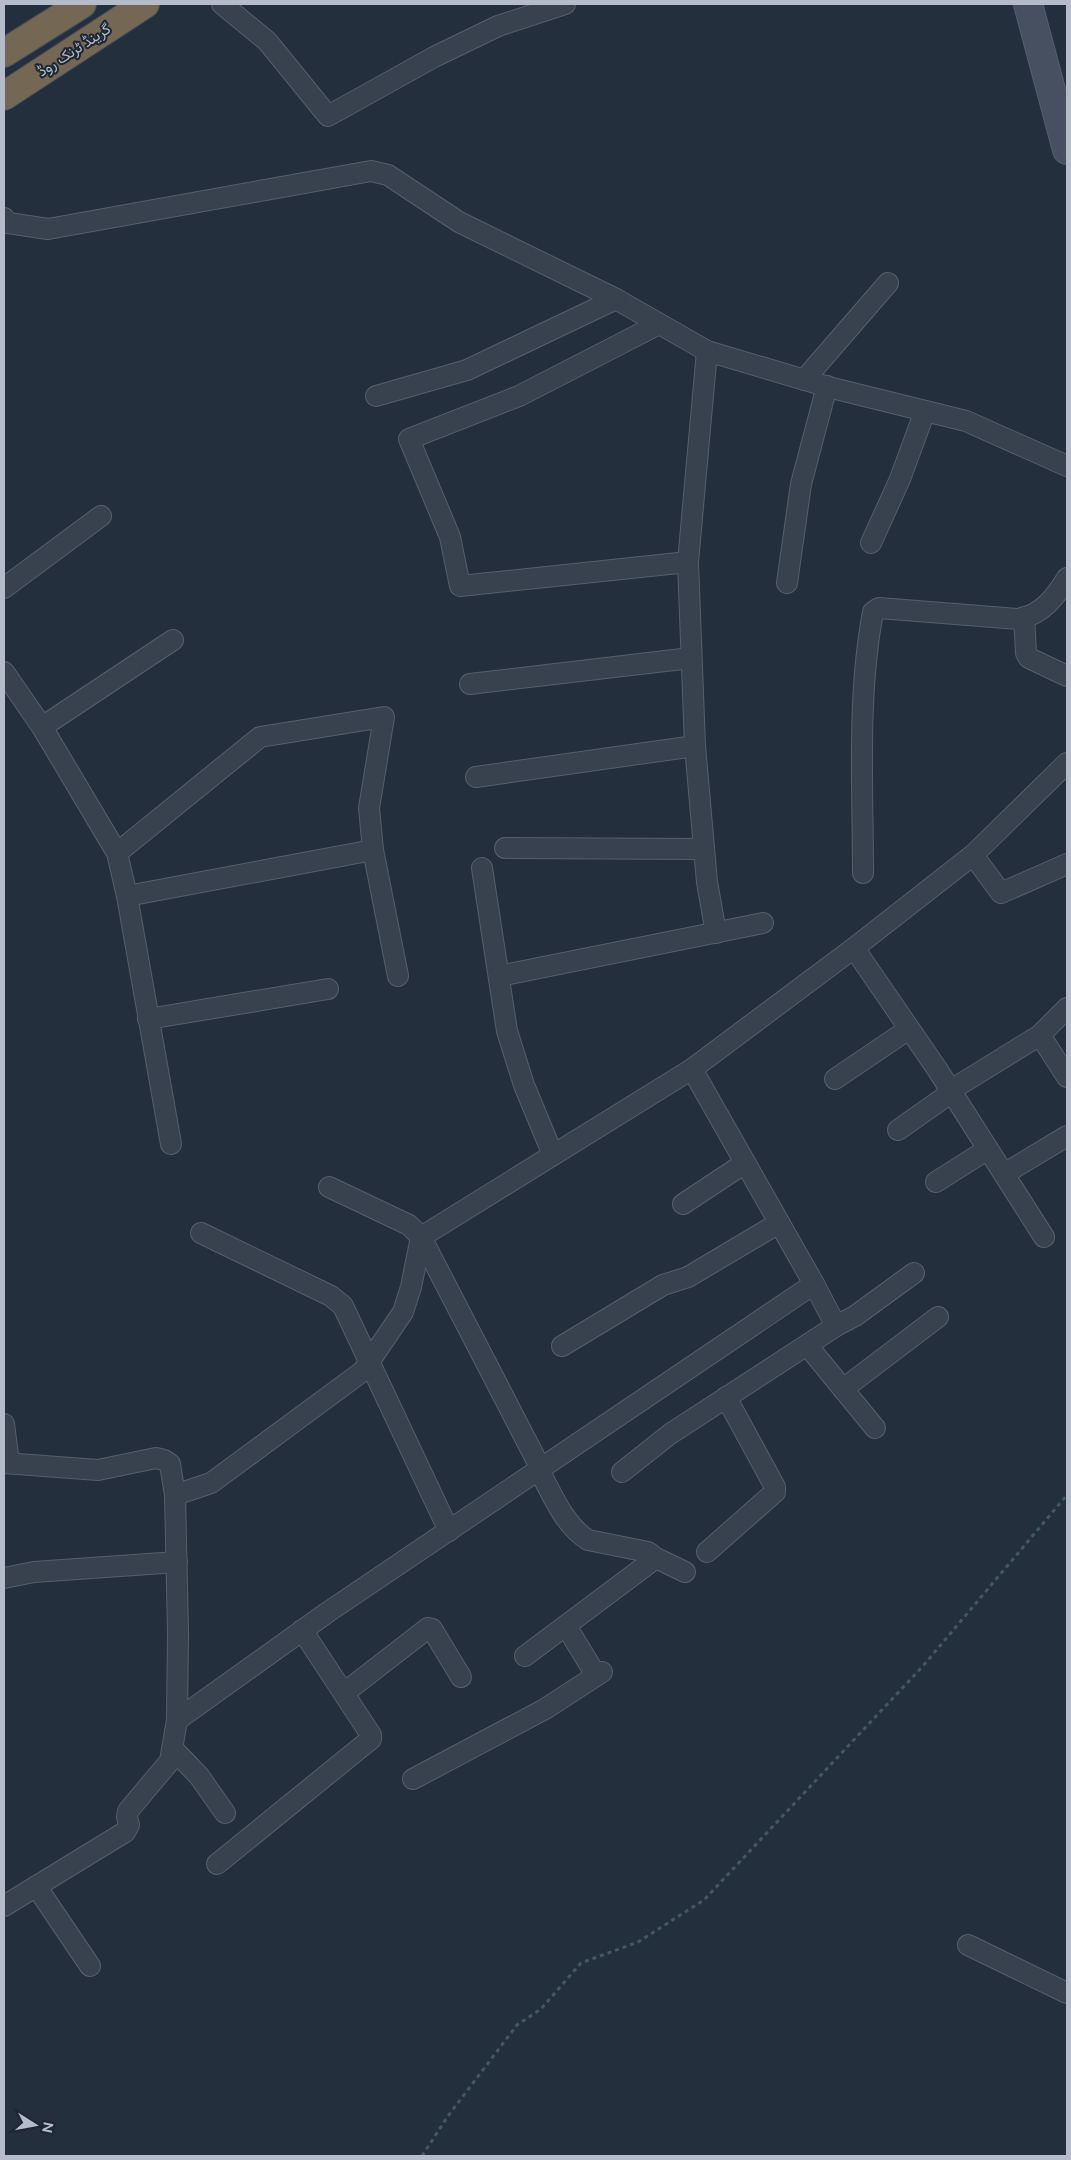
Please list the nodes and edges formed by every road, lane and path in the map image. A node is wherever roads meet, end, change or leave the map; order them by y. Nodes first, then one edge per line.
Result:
1 (82, 4) edge
2 (145, 4) edge
3 (222, 4) edge
4 (564, 4) edge
5 (1028, 4) edge
6 (4, 53) edge
7 (4, 96) edge
8 (1067, 150) edge
9 (5, 224) edge
10 (888, 283) dead end
11 (616, 299) junction
12 (659, 324) junction
13 (707, 351) junction
14 (804, 380) junction
15 (827, 386) junction
16 (376, 396) dead end
17 (925, 411) junction
18 (1067, 466) edge
19 (101, 516) dead end
20 (871, 544) dead end
21 (688, 562) junction
22 (1067, 578) edge
23 (787, 583) dead end
24 (4, 588) edge
25 (1024, 618) junction
26 (173, 640) dead end
27 (692, 658) junction
28 (4, 672) edge
29 (1067, 676) edge
30 (470, 684) dead end
31 (42, 727) junction
32 (695, 746) junction
33 (1067, 763) edge
34 (476, 776) dead end
35 (505, 848) dead end
36 (704, 849) junction
37 (373, 850) junction
38 (117, 853) junction
39 (973, 855) junction
40 (1067, 864) edge
41 (482, 868) dead end
42 (863, 873) dead end
43 (127, 896) junction
44 (762, 922) dead end
45 (716, 933) junction
46 (854, 948) junction
47 (398, 976) dead end
48 (499, 976) junction
49 (328, 989) dead end
50 (1067, 1008) edge
51 (148, 1020) junction
52 (909, 1029) junction
53 (1040, 1035) junction
54 (692, 1069) junction
55 (1067, 1077) edge
56 (835, 1079) dead end
57 (951, 1091) junction
58 (898, 1130) dead end
59 (1067, 1136) edge
60 (171, 1144) dead end
61 (988, 1149) junction
62 (553, 1155) junction
63 (745, 1163) junction
64 (1004, 1174) junction
65 (936, 1182) dead end
66 (329, 1187) dead end
67 (683, 1204) dead end
68 (779, 1223) junction
69 (200, 1233) dead end
70 (421, 1237) junction
71 (1044, 1237) dead end
72 (914, 1273) dead end
73 (814, 1284) junction
74 (938, 1317) dead end
75 (836, 1326) junction
76 (807, 1345) junction
77 (562, 1346) dead end
78 (370, 1362) junction
79 (842, 1389) junction
80 (726, 1397) junction
81 (4, 1424) edge
82 (875, 1428) dead end
83 (6, 1463) edge
84 (540, 1469) junction
85 (622, 1472) dead end
86 (175, 1495) junction
87 (1067, 1495) edge
88 (449, 1531) junction
89 (707, 1552) dead end
90 (656, 1558) junction
91 (176, 1562) junction
92 (685, 1572) dead end
93 (4, 1578) edge
94 (566, 1626) junction
95 (302, 1630) junction
96 (525, 1656) dead end
97 (461, 1677) dead end
98 (344, 1693) junction
99 (177, 1720) junction
100 (173, 1749) junction
101 (413, 1779) dead end
102 (225, 1813) dead end
103 (217, 1864) dead end
104 (36, 1886) junction
105 (4, 1906) edge
106 (968, 1945) dead end
107 (90, 1966) dead end
108 (1067, 1993) edge
109 (422, 2156) edge

1 - 6 highway
2 - 7 highway, گرینڈ ٹرنک روڈ
3 - 4 street
5 - 8 main road
9 - 11 street
10 - 14 street
11 - 12 street
11 - 16 street
12 - 13 street
12 - 21 street
13 - 14 street
13 - 21 street
14 - 15 street
15 - 17 street
15 - 23 street
17 - 18 street
17 - 20 street
19 - 24 street
21 - 27 street
22 - 25 street
25 - 29 street
25 - 42 street
26 - 31 street
27 - 30 street
27 - 32 street
28 - 31 street
31 - 38 street
32 - 34 street
32 - 36 street
33 - 39 street
35 - 36 street
36 - 45 street
37 - 38 street
37 - 43 street
37 - 47 street
38 - 43 street
39 - 40 street
39 - 46 street
41 - 48 street
43 - 51 street
44 - 45 street
45 - 48 street
46 - 52 street
46 - 54 street
48 - 62 street
49 - 51 street
50 - 53 street
51 - 60 street
52 - 56 street
52 - 57 street
53 - 55 street
53 - 57 street
54 - 62 street
54 - 63 street
57 - 58 street
57 - 61 street
59 - 64 street
61 - 64 street
61 - 65 street
62 - 70 street
63 - 67 street
63 - 68 street
64 - 71 street
66 - 70 street
68 - 73 street
68 - 77 street
69 - 78 street
70 - 78 street
70 - 84 street
72 - 75 street
73 - 75 street
73 - 84 street
74 - 79 street
75 - 76 street
76 - 79 street
76 - 80 street
78 - 86 street
78 - 88 street
79 - 82 street
80 - 85 street
80 - 89 street
81 - 83 street
83 - 86 street
84 - 88 street
84 - 90 street
86 - 91 street
87 - 109 path
88 - 95 street
90 - 92 street
90 - 94 street
91 - 93 street
91 - 99 street
94 - 96 street
94 - 101 street
95 - 98 street
95 - 99 street
97 - 98 street
98 - 103 street
99 - 100 street
100 - 102 street
100 - 104 street
104 - 105 street
104 - 107 street
106 - 108 street

